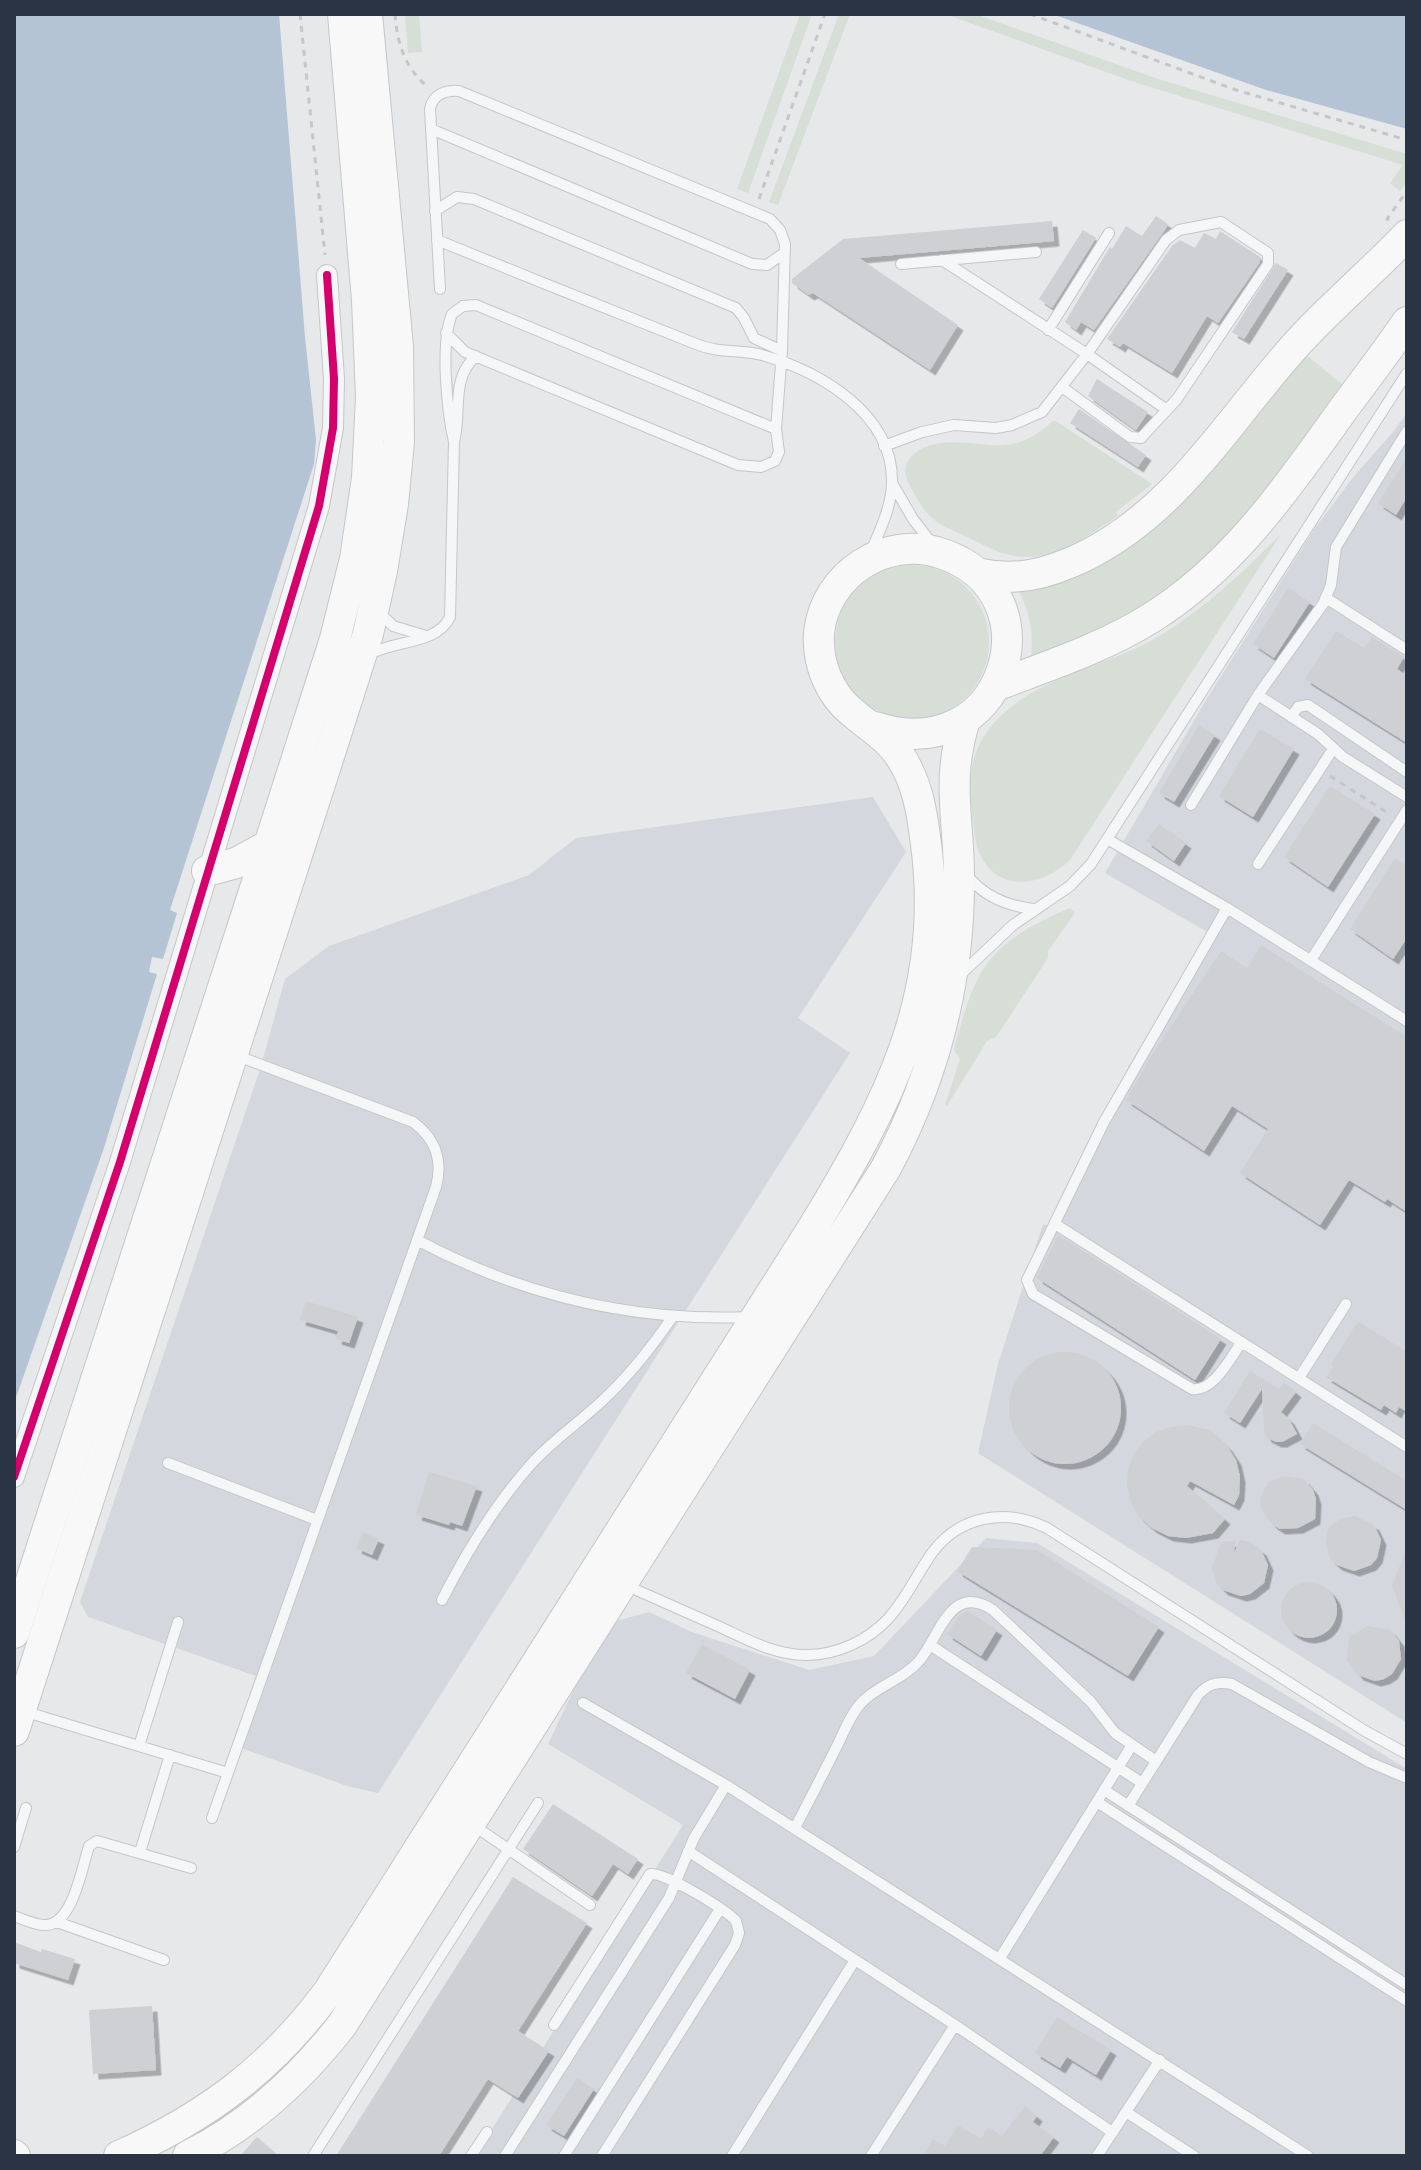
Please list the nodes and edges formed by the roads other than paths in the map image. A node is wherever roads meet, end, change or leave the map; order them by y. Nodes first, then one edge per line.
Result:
1 (357, 27) edge
2 (431, 129) junction
3 (435, 211) junction
4 (1399, 229) edge
5 (1109, 233) dead end
6 (437, 240) junction
7 (1036, 252) dead end
8 (784, 253) junction
9 (942, 260) junction
10 (901, 264) dead end
11 (327, 275) road end
12 (440, 289) dead end
13 (1407, 322) edge
14 (1048, 330) junction
15 (446, 333) junction
16 (750, 334) junction
17 (740, 352) junction
18 (1087, 354) junction
19 (476, 356) junction
20 (782, 356) junction
21 (1407, 373) edge
22 (1062, 387) junction
23 (1167, 410) junction
24 (776, 429) junction
25 (1407, 431) edge
26 (454, 442) junction
27 (884, 446) junction
28 (892, 483) junction
29 (939, 552) junction
30 (866, 561) junction
31 (977, 573) junction
32 (1326, 598) junction
33 (374, 607) junction
34 (426, 636) junction
35 (335, 639) junction
36 (1407, 650) edge
37 (359, 661) junction
38 (995, 686) junction
39 (1258, 695) junction
40 (1291, 717) junction
41 (965, 720) junction
42 (875, 727) junction
43 (1333, 749) junction
44 (330, 753) junction
45 (1407, 772) edge
46 (1407, 797) edge
47 (1191, 805) dead end
48 (1407, 810) edge
49 (1107, 839) junction
50 (269, 845) junction
51 (959, 863) junction
52 (1258, 864) dead end
53 (207, 871) junction
54 (1227, 908) junction
55 (1034, 909) junction
56 (1311, 960) junction
57 (926, 961) junction
58 (952, 983) junction
59 (1407, 1021) edge
60 (233, 1054) junction
61 (903, 1137) junction
62 (1055, 1224) junction
63 (417, 1240) junction
64 (1346, 1304) dead end
65 (673, 1316) junction
66 (755, 1317) junction
67 (1242, 1342) junction
68 (1299, 1378) junction
69 (1407, 1447) edge
70 (168, 1463) dead end
71 (14, 1477) edge
72 (317, 1520) junction
73 (623, 1585) junction
74 (442, 1600) dead end
75 (178, 1622) dead end
76 (14, 1633) edge
77 (930, 1645) junction
78 (583, 1703) dead end
79 (17, 1721) edge
80 (1132, 1745) junction
81 (139, 1746) junction
82 (1407, 1754) edge
83 (170, 1755) junction
84 (1156, 1761) junction
85 (1118, 1768) junction
86 (228, 1773) junction
87 (1407, 1778) edge
88 (1142, 1783) junction
89 (726, 1785) junction
90 (1104, 1790) junction
91 (1097, 1802) junction
92 (538, 1803) dead end
93 (1128, 1806) junction
94 (26, 1808) dead end
95 (212, 1818) dead end
96 (471, 1824) junction
97 (795, 1828) junction
98 (14, 1847) edge
99 (508, 1849) junction
100 (688, 1851) junction
101 (140, 1852) junction
102 (191, 1868) dead end
103 (676, 1883) junction
104 (590, 1905) dead end
105 (720, 1909) junction
106 (14, 1916) edge
107 (57, 1922) junction
108 (1000, 1958) junction
109 (164, 1960) dead end
110 (855, 1960) junction
111 (1407, 1985) edge
112 (1407, 2001) edge
113 (554, 2025) dead end
114 (955, 2025) junction
115 (1160, 2060) junction
116 (1126, 2112) junction
117 (487, 2132) dead end
118 (1112, 2132) junction
119 (119, 2156) edge
120 (188, 2156) edge
121 (313, 2156) edge
122 (471, 2156) edge
123 (505, 2156) edge
124 (564, 2156) edge
125 (602, 2156) edge
126 (732, 2156) edge
127 (871, 2156) edge
128 (1097, 2156) edge
129 (1194, 2156) edge
130 (1308, 2156) edge

1 - 33 main road
1 - 35 main road
2 - 3 lane
2 - 8 lane
2 - 8 lane
3 - 6 lane
3 - 16 lane
4 - 31 main road
5 - 14 lane
6 - 12 lane
6 - 17 lane
7 - 9 lane
8 - 20 lane
9 - 10 lane
9 - 14 lane
11 - 53 street
13 - 38 main road
14 - 18 lane
15 - 19 lane
15 - 24 lane
15 - 26 lane
16 - 17 lane
16 - 20 lane
17 - 20 lane
18 - 22 lane
18 - 23 lane
18 - 23 lane
19 - 24 lane
19 - 26 lane
20 - 24 lane
20 - 27 lane
21 - 49 lane
22 - 23 lane
22 - 27 lane
25 - 32 lane
26 - 34 lane
27 - 28 lane
28 - 29 lane
28 - 30 lane
29 - 30 main road
29 - 31 main road
30 - 42 main road
31 - 38 main road
32 - 36 lane
32 - 39 lane
33 - 34 lane
33 - 37 main road
34 - 37 lane
35 - 44 main road
35 - 50 main road
37 - 44 main road
38 - 41 main road
39 - 40 lane
39 - 47 lane
40 - 43 lane
40 - 45 lane
41 - 42 main road
41 - 51 main road
42 - 57 main road
43 - 46 lane
43 - 52 lane
44 - 60 main road
48 - 56 lane
49 - 54 lane
49 - 55 lane
50 - 53 main road
50 - 76 main road
51 - 55 lane
51 - 58 main road
53 - 71 street
54 - 56 lane
54 - 62 lane
55 - 58 lane
56 - 59 lane
57 - 61 main road
57 - 66 main road
58 - 61 main road
60 - 63 lane
60 - 79 main road
61 - 73 main road
62 - 67 lane
62 - 67 lane
63 - 65 lane
63 - 72 lane
64 - 68 lane
65 - 66 lane
65 - 74 lane
66 - 119 main road
67 - 68 lane
68 - 69 lane
70 - 72 lane
72 - 86 lane
73 - 82 lane
73 - 96 main road
75 - 81 lane
77 - 80 lane
77 - 85 lane
77 - 97 lane
78 - 89 lane
79 - 81 lane
80 - 84 lane
80 - 85 lane
81 - 83 lane
83 - 86 lane
83 - 101 lane
84 - 87 lane
84 - 88 lane
85 - 88 lane
85 - 90 lane
86 - 95 lane
88 - 93 lane
89 - 97 lane
89 - 100 lane
90 - 91 lane
90 - 93 lane
91 - 108 lane
91 - 112 lane
92 - 99 lane
93 - 111 lane
94 - 98 lane
96 - 99 lane
96 - 120 main road
97 - 108 lane
99 - 104 lane
99 - 121 lane
100 - 103 lane
100 - 110 lane
101 - 102 lane
101 - 107 lane
103 - 105 lane
103 - 113 lane
103 - 123 lane
105 - 124 lane
105 - 125 lane
106 - 107 lane
107 - 109 lane
108 - 115 lane
110 - 114 lane
110 - 126 lane
114 - 118 lane
114 - 127 lane
115 - 116 lane
115 - 130 lane
116 - 118 lane
116 - 129 lane
117 - 122 lane
118 - 128 lane

